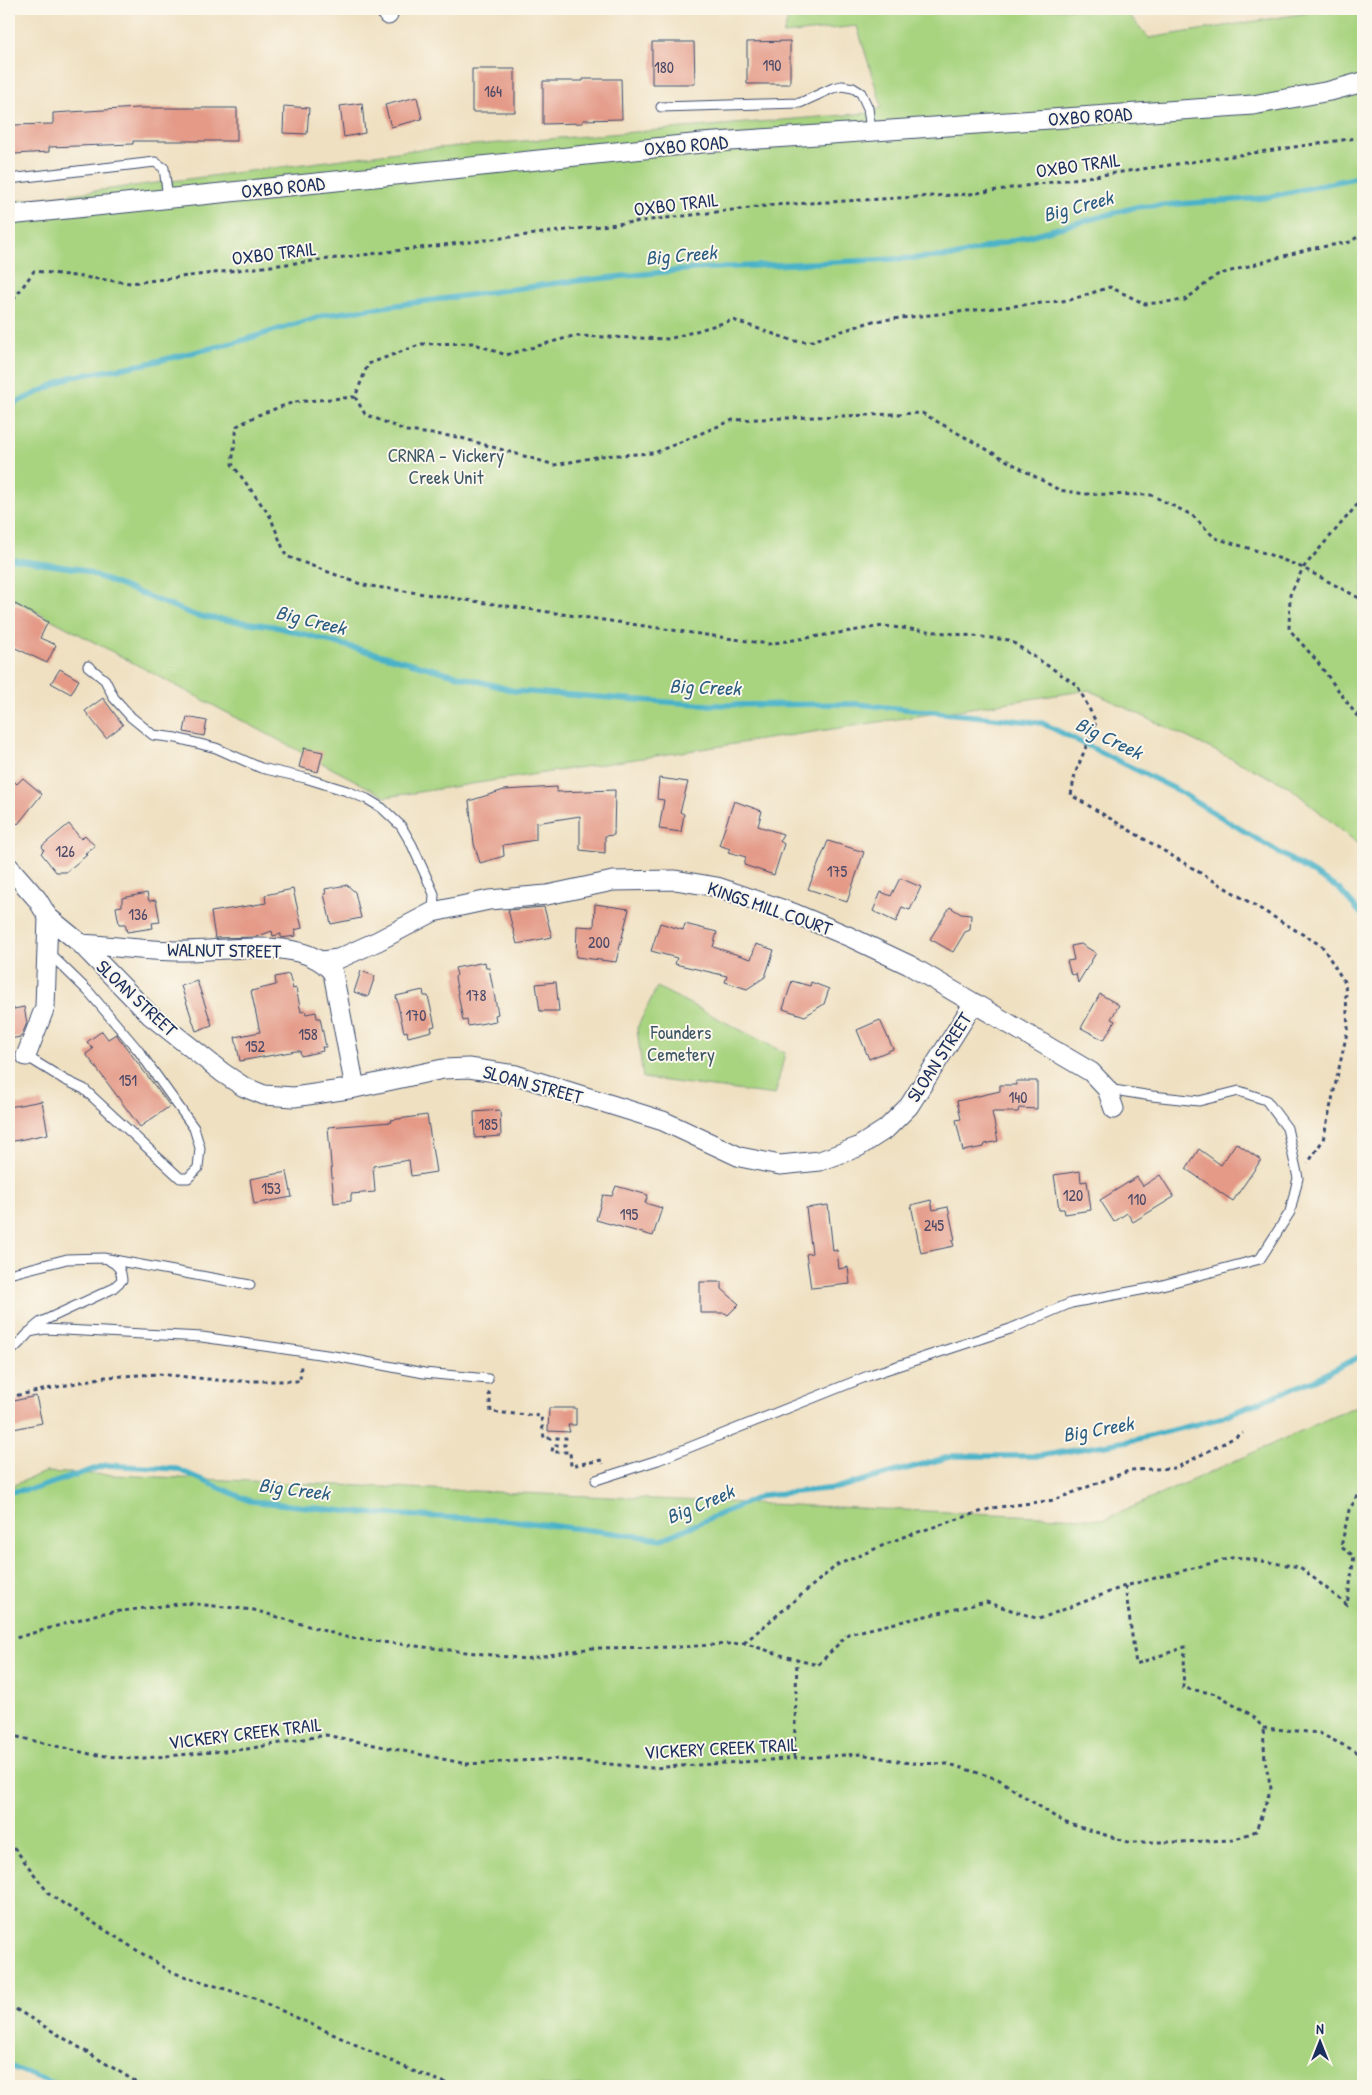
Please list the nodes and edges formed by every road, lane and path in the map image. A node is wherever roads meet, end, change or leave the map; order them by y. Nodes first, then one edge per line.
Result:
1 (1363, 82) edge
2 (661, 107) dead end
3 (871, 131) junction
4 (1363, 137) edge
5 (9, 179) edge
6 (168, 198) junction
7 (9, 215) edge
8 (1363, 232) edge
9 (9, 306) edge
10 (355, 397) junction
11 (1363, 498) edge
12 (1303, 568) junction
13 (1363, 600) edge
14 (88, 666) dead end
15 (1363, 724) edge
16 (9, 867) edge
17 (433, 912) junction
18 (48, 917) junction
19 (81, 944) junction
20 (46, 950) junction
21 (322, 961) junction
22 (974, 1003) junction
23 (26, 1056) joint
24 (355, 1088) junction
25 (1107, 1089) junction
26 (1114, 1109) dead end
27 (1298, 1178) junction
28 (102, 1258) junction
29 (9, 1274) edge
30 (250, 1285) dead end
31 (29, 1332) junction
32 (9, 1352) edge
33 (301, 1353) junction
34 (488, 1379) joint
35 (9, 1397) edge
36 (1243, 1433) dead end
37 (607, 1476) junction
38 (596, 1480) dead end
39 (1363, 1488) edge
40 (1125, 1586) junction
41 (9, 1640) edge
42 (744, 1643) junction
43 (796, 1660) junction
44 (1262, 1728) junction
45 (9, 1735) edge
46 (1363, 1755) edge
47 (794, 1757) junction
48 (9, 1841) edge
49 (9, 2005) edge
50 (143, 2086) edge
51 (454, 2086) edge

1 - 3 street, OXBO ROAD
2 - 3 lane
3 - 6 street, OXBO ROAD
4 - 9 path, OXBO TRAIL
5 - 6 lane
6 - 7 street, OXBO ROAD
8 - 10 path
10 - 12 path
10 - 27 path
11 - 12 path
12 - 13 path
12 - 15 path
14 - 17 lane
16 - 18 street, SLOAN STREET
17 - 21 street, KINGS MILL COURT
17 - 22 street, KINGS MILL COURT
18 - 19 street, SLOAN STREET
18 - 20 street
19 - 21 street, WALNUT STREET
19 - 24 street, SLOAN STREET
20 - 23 street
20 - 23 lane
21 - 24 street
22 - 24 street, SLOAN STREET
22 - 25 street, KINGS MILL COURT
25 - 26 street, KINGS MILL COURT
25 - 27 lane
27 - 37 lane
28 - 29 lane
28 - 30 lane
28 - 31 lane
31 - 32 lane
31 - 33 lane
33 - 34 lane
33 - 35 path
34 - 37 path
36 - 42 path
37 - 38 lane
39 - 40 path
40 - 43 path
40 - 44 path
41 - 42 path
42 - 43 path
43 - 47 path
44 - 46 path
44 - 47 path, VICKERY CREEK TRAIL
45 - 47 path, VICKERY CREEK TRAIL
48 - 51 path
49 - 50 path

